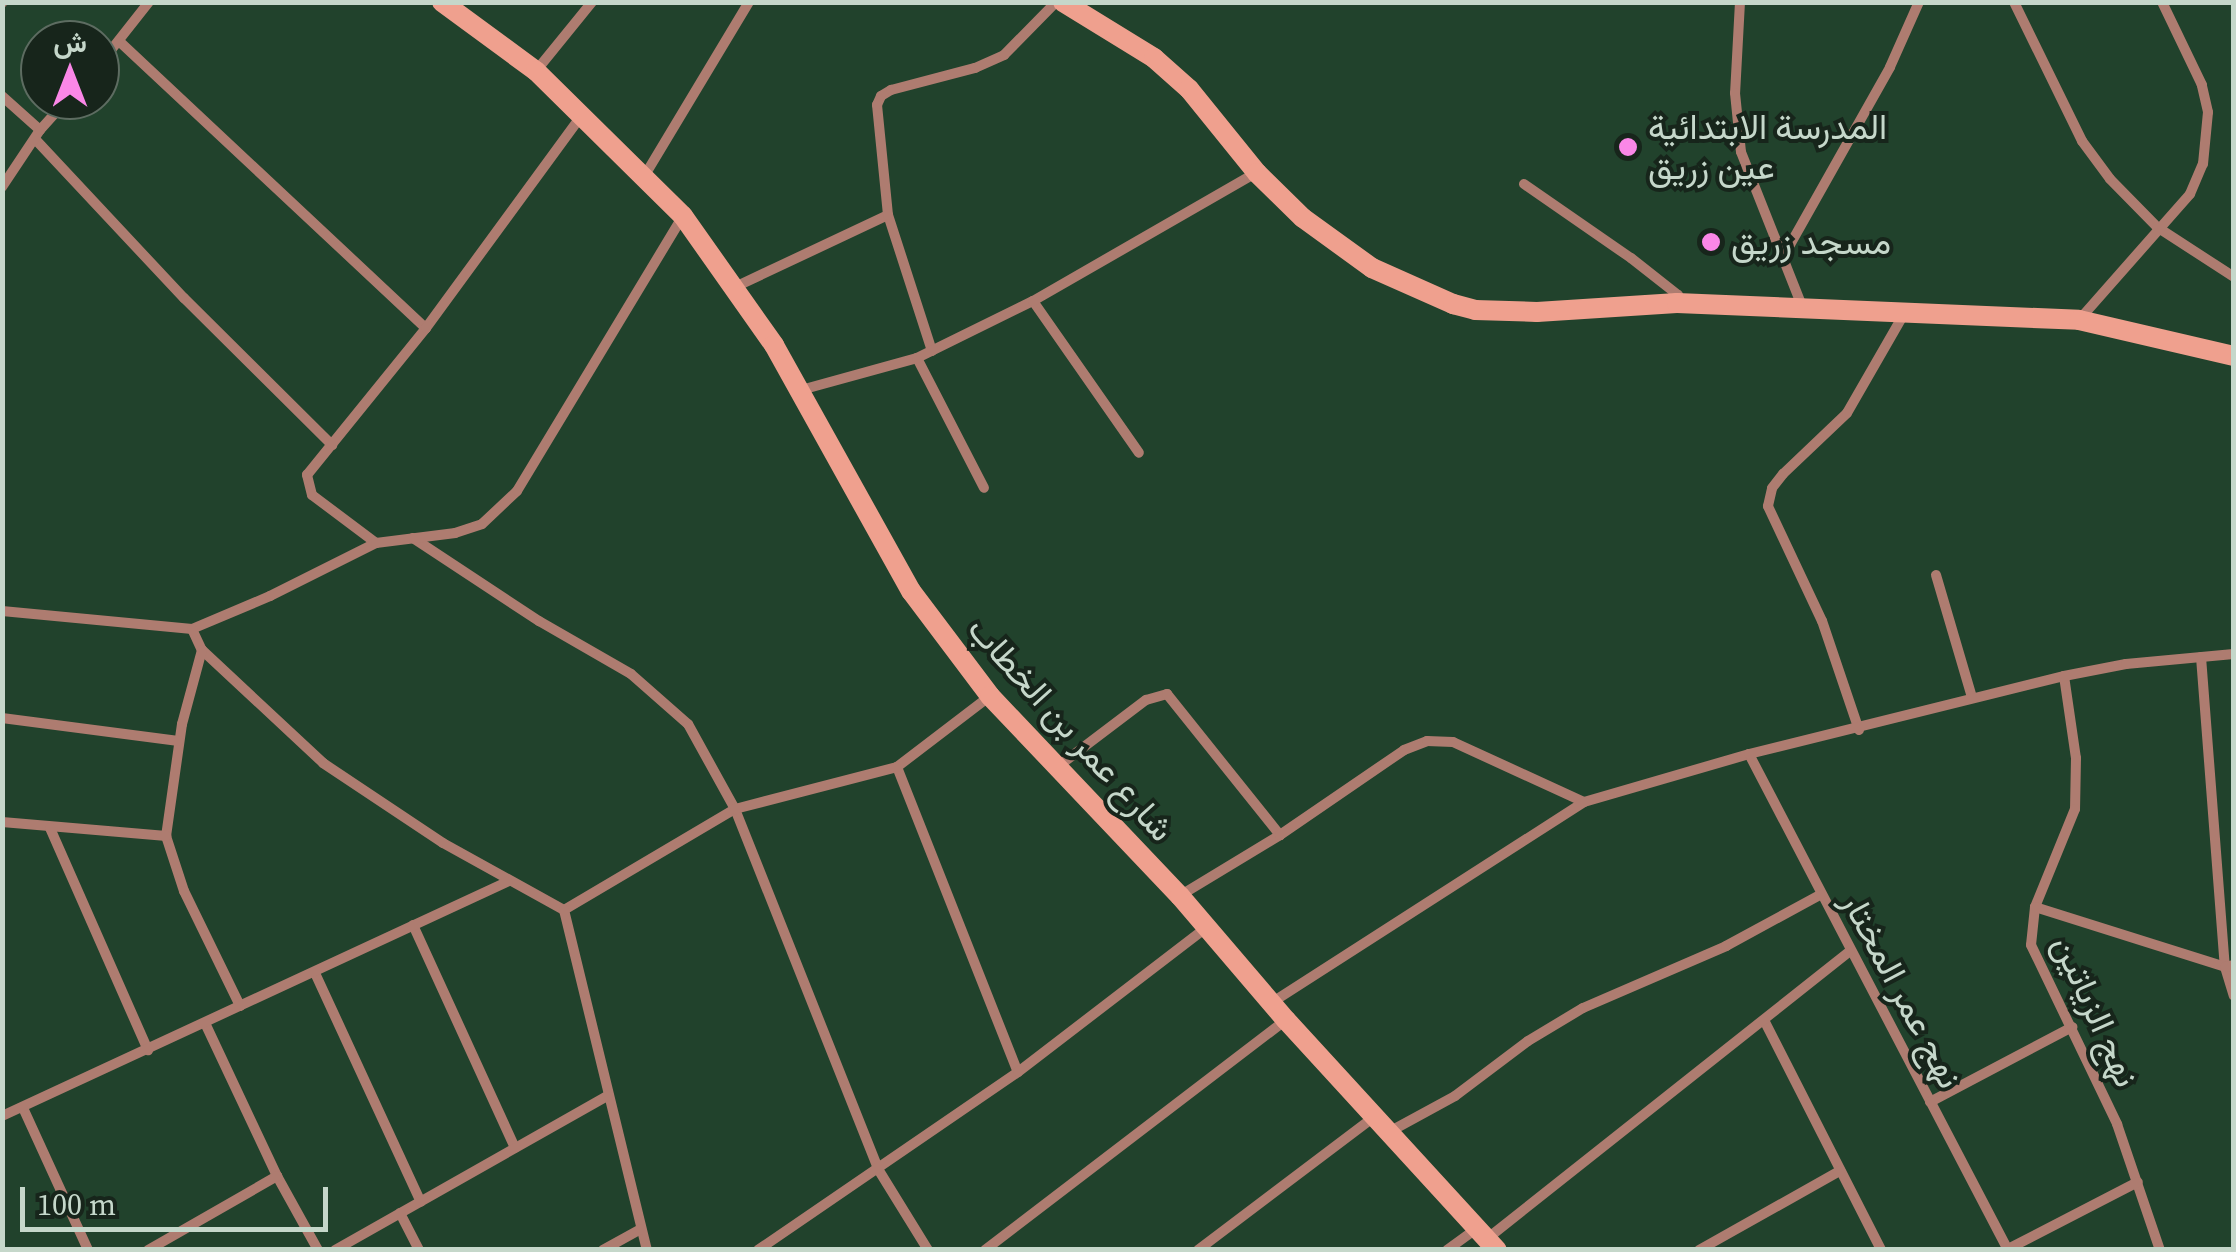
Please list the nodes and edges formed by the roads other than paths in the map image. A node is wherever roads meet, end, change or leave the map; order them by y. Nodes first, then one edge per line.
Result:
1 (149, 2) edge
2 (442, 2) edge
3 (592, 2) edge
4 (749, 2) edge
5 (1056, 2) edge
6 (1063, 2) edge
7 (1740, 2) edge
8 (1919, 2) edge
9 (2014, 2) edge
10 (2162, 2) edge
11 (120, 42) joint
12 (536, 71) junction
13 (2, 96) edge
14 (583, 114) junction
15 (50, 120) edge
16 (38, 134) junction
17 (1257, 173) junction
18 (645, 175) junction
19 (1524, 184) dead end
20 (2, 187) edge
21 (888, 215) junction
22 (683, 216) junction
23 (2156, 227) junction
24 (1782, 259) junction
25 (2234, 277) edge
26 (735, 287) junction
27 (1033, 301) junction
28 (1677, 303) junction
29 (1802, 306) junction
30 (1906, 311) junction
31 (2079, 320) junction
32 (426, 328) junction
33 (932, 350) junction
34 (2234, 356) edge
35 (917, 358) junction
36 (801, 390) junction
37 (332, 445) junction
38 (1139, 453) dead end
39 (984, 488) dead end
40 (413, 538) junction
41 (376, 543) junction
42 (1936, 575) dead end
43 (2, 611) edge
44 (192, 629) junction
45 (202, 650) junction
46 (2234, 654) edge
47 (2201, 657) junction
48 (2064, 676) junction
49 (990, 696) junction
50 (1972, 698) junction
51 (2, 718) edge
52 (1858, 730) junction
53 (179, 740) junction
54 (1750, 754) junction
55 (1060, 766) junction
56 (897, 767) junction
57 (1584, 802) junction
58 (735, 810) junction
59 (2, 822) edge
60 (50, 828) junction
61 (166, 836) junction
62 (1280, 836) junction
63 (507, 882) junction
64 (1820, 895) junction
65 (1180, 896) junction
66 (2036, 907) junction
67 (564, 910) junction
68 (413, 925) junction
69 (1206, 928) junction
70 (1849, 952) junction
71 (2229, 966) edge
72 (314, 973) junction
73 (2234, 996) edge
74 (1271, 1003) junction
75 (240, 1006) junction
76 (1286, 1020) junction
77 (1765, 1022) junction
78 (205, 1023) junction
79 (2072, 1027) junction
80 (148, 1050) junction
81 (1018, 1072) junction
82 (607, 1096) junction
83 (1930, 1102) junction
84 (24, 1110) junction
85 (2, 1116) edge
86 (1382, 1124) junction
87 (514, 1148) junction
88 (878, 1170) junction
89 (1840, 1172) junction
90 (277, 1176) junction
91 (2138, 1182) junction
92 (421, 1202) junction
93 (400, 1214) junction
94 (641, 1229) junction
95 (1488, 1238) edge
96 (2008, 1249) edge
97 (88, 1250) edge
98 (148, 1250) edge
99 (318, 1250) edge
100 (335, 1250) edge
101 (419, 1250) edge
102 (603, 1250) edge
103 (647, 1250) edge
104 (758, 1250) edge
105 (928, 1250) edge
106 (985, 1250) edge
107 (1198, 1250) edge
108 (1446, 1250) edge
109 (1700, 1250) edge
110 (1881, 1250) edge
111 (2160, 1250) edge

1 - 11 street
2 - 12 street, شارع عمر بن الخطاب
3 - 12 street
4 - 18 street
5 - 21 street
6 - 17 street
7 - 24 street
8 - 24 street
9 - 23 street
10 - 23 street
11 - 32 street
12 - 14 street, شارع عمر بن الخطاب
13 - 16 street
14 - 18 street, شارع عمر بن الخطاب
14 - 32 street
15 - 16 street
16 - 20 street
16 - 37 street
17 - 27 street
17 - 28 street
18 - 22 street, شارع عمر بن الخطاب
19 - 28 street
21 - 26 street
21 - 33 street
22 - 26 street, شارع عمر بن الخطاب
22 - 40 street
23 - 25 street
23 - 31 street
24 - 29 street
26 - 36 street, شارع عمر بن الخطاب
27 - 33 street
27 - 38 street
28 - 29 street
29 - 30 street
30 - 31 street
30 - 52 street
31 - 34 street
32 - 37 street
33 - 35 street
35 - 36 street
35 - 39 street
36 - 49 street, شارع عمر بن الخطاب
37 - 41 street
40 - 41 street
40 - 58 street
41 - 44 street
42 - 50 street
43 - 44 street
44 - 45 street
45 - 53 street
45 - 63 street
46 - 47 street
47 - 48 street
47 - 71 street
48 - 50 street
48 - 66 street, نهج الزياتين
49 - 55 street, شارع عمر بن الخطاب
49 - 56 street
50 - 52 street
51 - 53 street
52 - 54 street
53 - 61 street
54 - 57 street
54 - 64 street, نهج عمر المختار
55 - 62 street
55 - 65 street, شارع عمر بن الخطاب
56 - 58 street
56 - 81 street
57 - 62 street
57 - 74 street
58 - 67 street
58 - 88 street
59 - 60 street
60 - 61 street
60 - 80 street
61 - 75 street
62 - 65 street
63 - 67 street
63 - 68 street
64 - 70 street, نهج عمر المختار
64 - 86 street
65 - 69 street, شارع عمر بن الخطاب
66 - 71 street
66 - 79 street, نهج الزياتين
67 - 82 street
68 - 72 street
68 - 87 street
69 - 74 street, شارع عمر بن الخطاب
69 - 81 street
70 - 77 street
70 - 83 street, نهج عمر المختار
71 - 73 street
72 - 75 street
72 - 92 street
74 - 76 street, شارع عمر بن الخطاب
75 - 78 street
76 - 86 street, شارع عمر بن الخطاب
76 - 106 street
77 - 89 street
77 - 95 street
78 - 80 street
78 - 90 street
79 - 83 street
79 - 91 street, نهج الزياتين
80 - 84 street
81 - 88 street
82 - 87 street
82 - 94 street
83 - 96 street, نهج عمر المختار
84 - 85 street
84 - 97 street
86 - 95 street, شارع عمر بن الخطاب
86 - 107 street
87 - 92 street
88 - 104 street
88 - 105 street
89 - 109 street
89 - 110 street
90 - 98 street
90 - 99 street
91 - 96 street
91 - 111 street, نهج الزياتين
92 - 93 street
93 - 100 street
93 - 101 street
94 - 102 street
94 - 103 street
95 - 108 street

